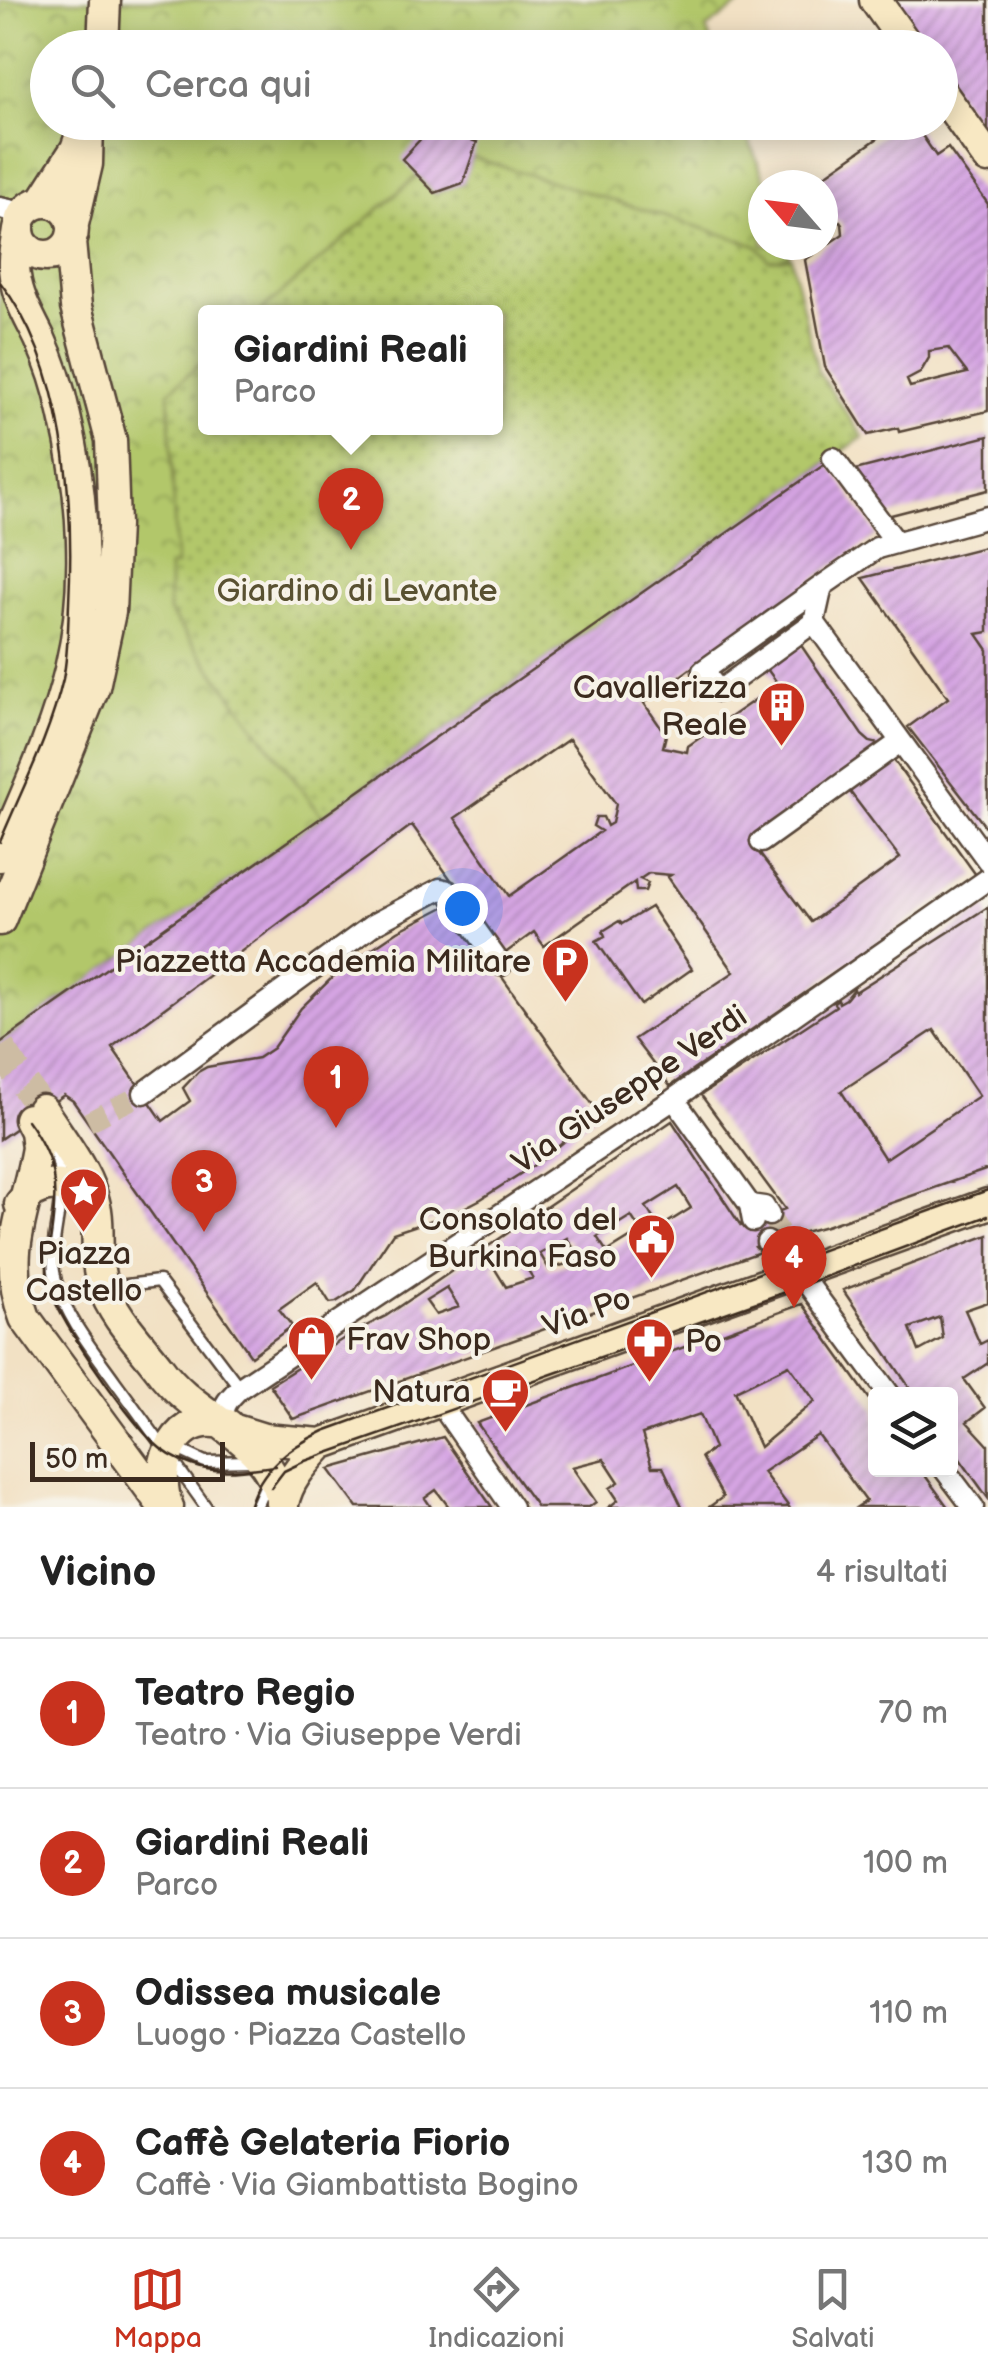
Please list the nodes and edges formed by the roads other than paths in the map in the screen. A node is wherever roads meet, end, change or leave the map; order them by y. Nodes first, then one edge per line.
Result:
1 (105, 0) edge
2 (876, 0) edge
3 (104, 30) edge
4 (897, 30) edge
5 (958, 116) edge
6 (80, 140) edge
7 (86, 140) edge
8 (988, 158) edge
9 (21, 213) edge
10 (71, 233) junction
11 (833, 458) dead end
12 (988, 517) edge
13 (894, 541) junction
14 (822, 586) junction
15 (814, 622) junction
16 (900, 742) junction
17 (761, 842) dead end
18 (0, 856) edge
19 (988, 861) edge
20 (988, 879) edge
21 (0, 920) edge
22 (501, 965) dead end
23 (144, 1093) tunnel mouth
24 (674, 1099) junction
25 (40, 1122) junction
26 (600, 1146) junction
27 (62, 1185) junction
28 (20, 1204) junction
29 (988, 1204) edge
30 (494, 1208) dead end
31 (758, 1213) tunnel mouth
32 (96, 1214) junction
33 (783, 1251) junction
34 (103, 1287) junction
35 (884, 1387) edge
36 (240, 1388) junction
37 (440, 1403) junction
38 (231, 1427) junction
39 (321, 1444) junction
40 (165, 1445) junction
41 (277, 1464) junction
42 (950, 1477) edge
43 (274, 1506) edge
44 (166, 1507) edge
45 (206, 1507) edge
46 (512, 1507) edge
47 (974, 1507) edge

1 - 3 street
2 - 4 street
5 - 8 street
6 - 9 street
7 - 10 street
9 - 10 street
9 - 10 street
9 - 18 street
10 - 21 street
11 - 13 street
12 - 13 street
13 - 14 street
14 - 15 street
14 - 15 street
15 - 16 street
16 - 17 street
16 - 19 street
20 - 24 street, Via Giuseppe Verdi
22 - 23 street
24 - 26 street, Via Giuseppe Verdi
24 - 31 street
25 - 27 lane
25 - 28 street
25 - 32 street
26 - 30 lane
26 - 36 street, Via Giuseppe Verdi
27 - 28 street
27 - 32 street
27 - 40 lane
28 - 44 street
29 - 33 street, Via Po
32 - 34 street
33 - 35 street
33 - 37 street, Via Po
34 - 36 lane
34 - 38 street
36 - 38 street
37 - 39 street, Via Po
37 - 46 street
38 - 39 street, Via Po
38 - 40 street
38 - 41 street
39 - 41 lane
39 - 43 street
40 - 41 lane
40 - 44 street
40 - 45 lane
41 - 43 street
42 - 47 street

